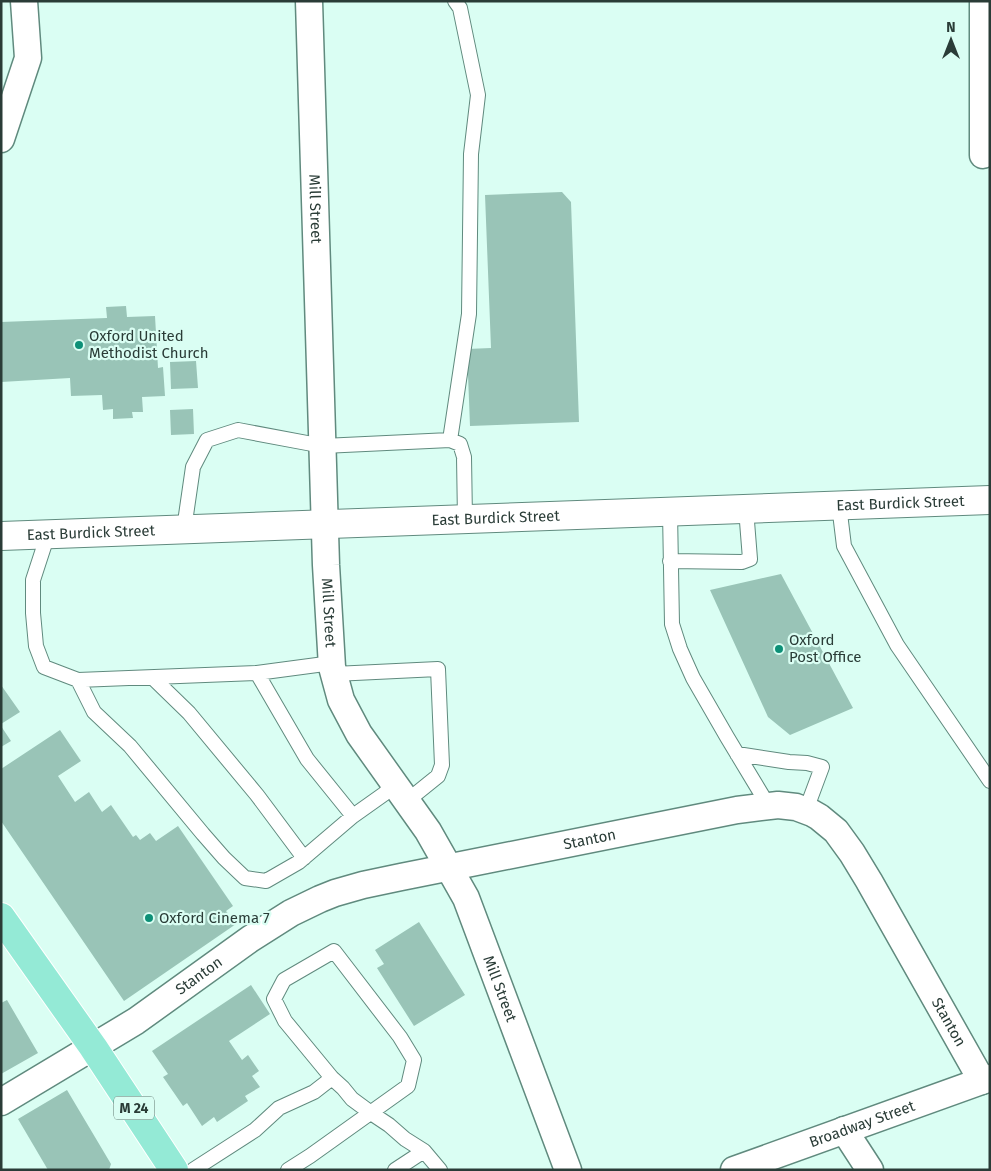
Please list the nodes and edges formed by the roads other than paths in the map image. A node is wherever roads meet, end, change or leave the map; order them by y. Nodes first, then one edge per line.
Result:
1 (24, 1) edge
2 (309, 1) edge
3 (454, 1) edge
4 (983, 1) edge
5 (1, 139) edge
6 (983, 155) dead end
7 (450, 440) junction
8 (323, 446) junction
9 (990, 500) edge
10 (839, 506) junction
11 (746, 509) junction
12 (670, 512) junction
13 (465, 519) junction
14 (325, 524) junction
15 (184, 529) junction
16 (48, 534) junction
17 (1, 536) edge
18 (670, 562) junction
19 (333, 669) junction
20 (258, 673) junction
21 (154, 678) junction
22 (78, 680) junction
23 (737, 754) junction
24 (990, 781) edge
25 (401, 792) junction
26 (768, 805) junction
27 (806, 810) junction
28 (353, 816) junction
29 (304, 858) junction
30 (449, 868) junction
31 (1, 917) edge
32 (93, 1047) junction
33 (332, 1078) junction
34 (986, 1080) edge
35 (1, 1102) edge
36 (371, 1113) junction
37 (844, 1130) junction
38 (424, 1151) junction
39 (174, 1170) edge
40 (193, 1170) edge
41 (288, 1170) edge
42 (395, 1170) edge
43 (440, 1170) edge
44 (568, 1170) edge
45 (734, 1170) edge
46 (870, 1170) edge

1 - 5 street
2 - 8 street, Mill Street
3 - 7 lane
4 - 6 street
7 - 8 lane
7 - 13 lane
8 - 14 street, Mill Street
8 - 15 lane
9 - 10 main road, East Burdick Street
10 - 11 main road, East Burdick Street
10 - 24 lane
11 - 12 main road, East Burdick Street
11 - 18 lane
12 - 13 main road, East Burdick Street
12 - 18 lane
13 - 14 main road, East Burdick Street
14 - 15 main road, East Burdick Street
14 - 19 street, Mill Street
15 - 16 main road, East Burdick Street
16 - 17 main road, East Burdick Street
16 - 22 lane
18 - 23 lane
19 - 20 lane
19 - 25 street, Mill Street
19 - 25 lane
20 - 21 lane
20 - 28 lane
21 - 22 lane
21 - 29 lane
22 - 29 lane
23 - 26 lane
23 - 27 lane
25 - 28 lane
25 - 30 street, Mill Street
26 - 27 street, Stanton
26 - 30 street, Stanton
27 - 34 street, Stanton
28 - 29 lane
30 - 32 street, Stanton
30 - 44 street, Mill Street
31 - 32 main road, M 24
32 - 35 street, Stanton
32 - 39 main road, M 24
33 - 36 lane
33 - 36 lane
33 - 40 lane
34 - 37 street, Broadway Street
36 - 38 lane
36 - 41 lane
37 - 45 street, Broadway Street
37 - 46 street
38 - 42 lane
38 - 43 lane

